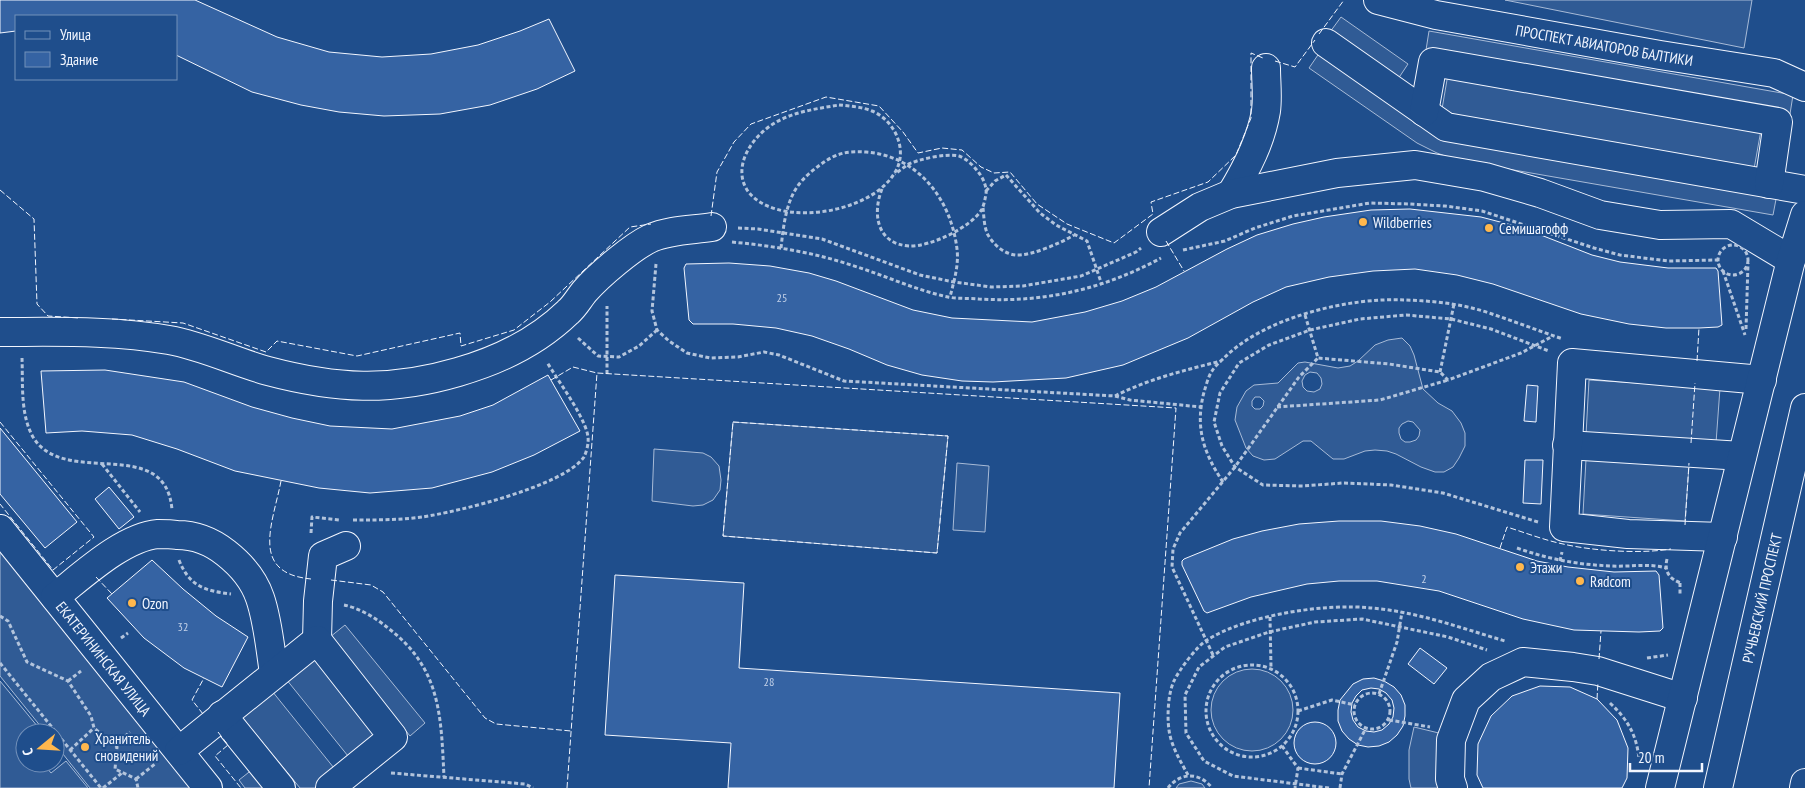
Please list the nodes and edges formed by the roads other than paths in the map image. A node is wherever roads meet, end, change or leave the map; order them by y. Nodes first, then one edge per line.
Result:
1 (1378, 0) edge
2 (1326, 44) dead end
3 (1266, 68) dead end
4 (1805, 87) edge
5 (1424, 112) junction
6 (1768, 184) junction
7 (1805, 190) edge
8 (1230, 194) junction
9 (1805, 215) edge
10 (718, 235) road end
11 (1163, 244) road end
12 (1792, 260) junction
13 (0, 332) edge
14 (1762, 380) junction
15 (1805, 408) edge
16 (1567, 445) junction
17 (1742, 456) junction
18 (0, 529) edge
19 (1723, 536) junction
20 (334, 551) road end
21 (55, 597) junction
22 (316, 640) junction
23 (274, 673) junction
24 (1683, 698) junction
25 (222, 715) junction
26 (179, 751) junction
27 (1805, 783) edge
28 (208, 788) edge
29 (282, 788) edge
30 (330, 788) edge
31 (1453, 788) edge
32 (1660, 788) edge
33 (1718, 788) edge
34 (1804, 788) edge

1 - 4 street, ПРОСПЕКТ АВИАТОРОВ БАЛТИКИ
2 - 5 street
3 - 8 street
5 - 6 street
5 - 6 street
6 - 7 street
8 - 11 street
8 - 12 street
9 - 12 street
10 - 13 street
12 - 14 street
14 - 16 street
14 - 17 street
15 - 33 street, РУЧЬЕВСКИЙ ПРОСПЕКТ
16 - 17 street
16 - 19 street
17 - 19 street
18 - 21 street, ЕКАТЕРИНИНСКАЯ УЛИЦА
19 - 24 street
20 - 22 street
21 - 23 street
21 - 26 street, ЕКАТЕРИНИНСКАЯ УЛИЦА
22 - 23 street
22 - 30 street
23 - 25 street
24 - 31 street
24 - 32 street
25 - 26 street
25 - 29 street
26 - 28 street, ЕКАТЕРИНИНСКАЯ УЛИЦА
27 - 34 street

